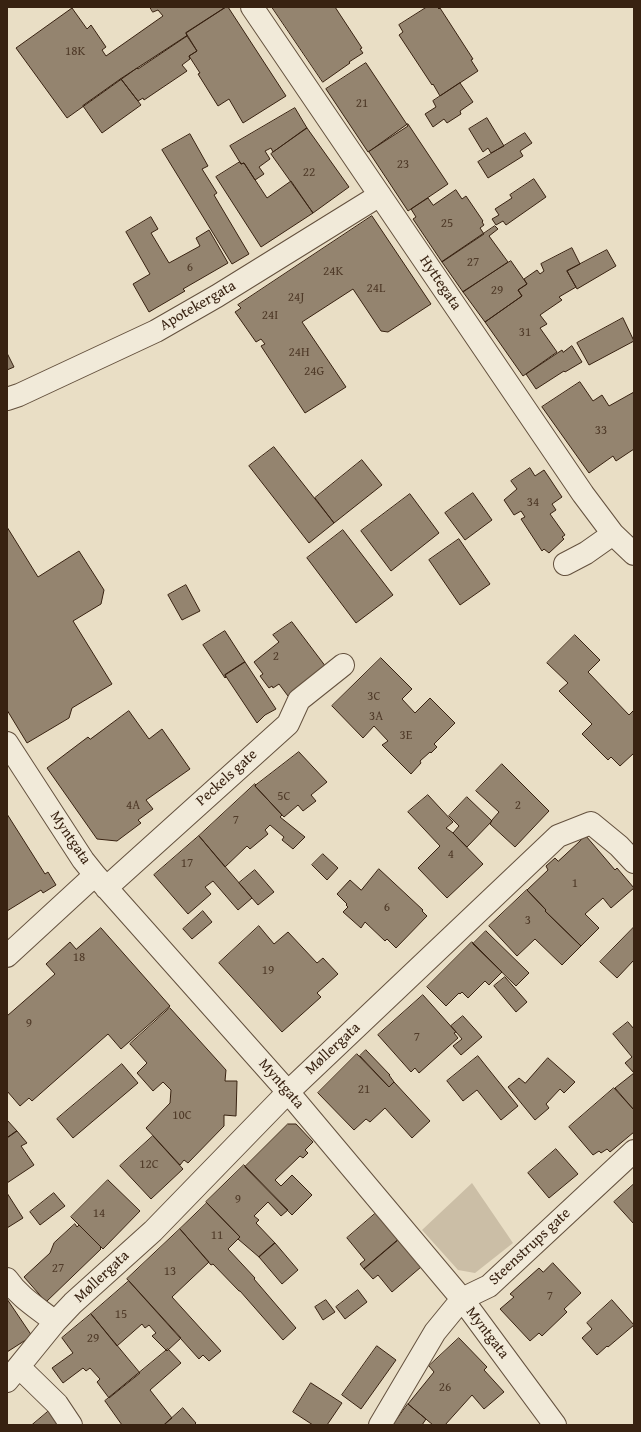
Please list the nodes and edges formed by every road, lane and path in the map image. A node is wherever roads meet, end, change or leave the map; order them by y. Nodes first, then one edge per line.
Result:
1 (252, 7) edge
2 (380, 195) junction
3 (7, 400) edge
4 (613, 534) junction
5 (634, 554) edge
6 (565, 564) dead end
7 (343, 666) dead end
8 (7, 743) edge
9 (634, 862) edge
10 (100, 881) junction
11 (7, 956) edge
12 (288, 1092) junction
13 (634, 1150) edge
14 (7, 1279) edge
15 (462, 1299) junction
16 (56, 1322) junction
17 (13, 1374) edge
18 (71, 1425) edge
19 (380, 1425) edge
20 (555, 1425) edge

1 - 2 street, Hyttegata
2 - 3 street, Apotekergata
2 - 4 street, Hyttegata
4 - 5 street, Hyttegata
4 - 6 street
7 - 10 street, Peckels gate
8 - 10 street, Myntgata
9 - 12 street, Møllergata
10 - 11 street, Peckels gate
10 - 12 street, Myntgata
12 - 15 street, Myntgata
12 - 16 street, Møllergata
13 - 15 street, Steenstrups gate
14 - 16 street
15 - 19 street, Steenstrups gate
15 - 20 street, Myntgata
16 - 17 street, Møllergata
17 - 18 street

